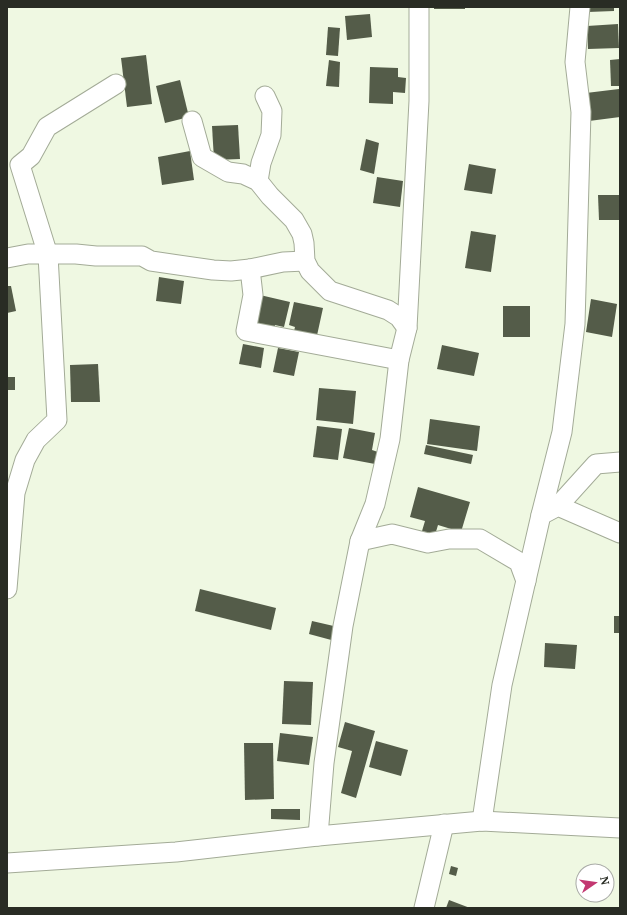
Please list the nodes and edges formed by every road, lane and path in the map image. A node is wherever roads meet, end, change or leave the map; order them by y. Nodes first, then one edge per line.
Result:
1 (419, 7) edge
2 (580, 7) edge
3 (116, 84) dead end
4 (265, 96) dead end
5 (192, 121) dead end
6 (258, 181) junction
7 (48, 255) junction
8 (7, 258) edge
9 (305, 262) junction
10 (250, 269) junction
11 (407, 328) junction
12 (399, 360) junction
13 (620, 462) edge
14 (375, 504) junction
15 (558, 506) junction
16 (541, 515) junction
17 (620, 533) edge
18 (392, 534) junction
19 (360, 542) junction
20 (526, 581) junction
21 (7, 589) edge
22 (482, 821) junction
23 (444, 824) junction
24 (620, 828) edge
25 (318, 836) junction
26 (7, 863) edge
27 (424, 908) edge

1 - 11 street
2 - 16 street
3 - 7 street
4 - 6 street
5 - 6 street
6 - 9 street
7 - 8 street
7 - 10 street
7 - 21 street
9 - 10 street
9 - 11 street
10 - 12 street
11 - 12 street
12 - 14 street
13 - 15 street
14 - 18 street
14 - 19 street
15 - 16 street
15 - 17 street
16 - 20 street
18 - 19 street
18 - 20 street
19 - 25 street
20 - 22 street
22 - 23 street
22 - 24 street
23 - 25 street
23 - 27 street
25 - 26 street

